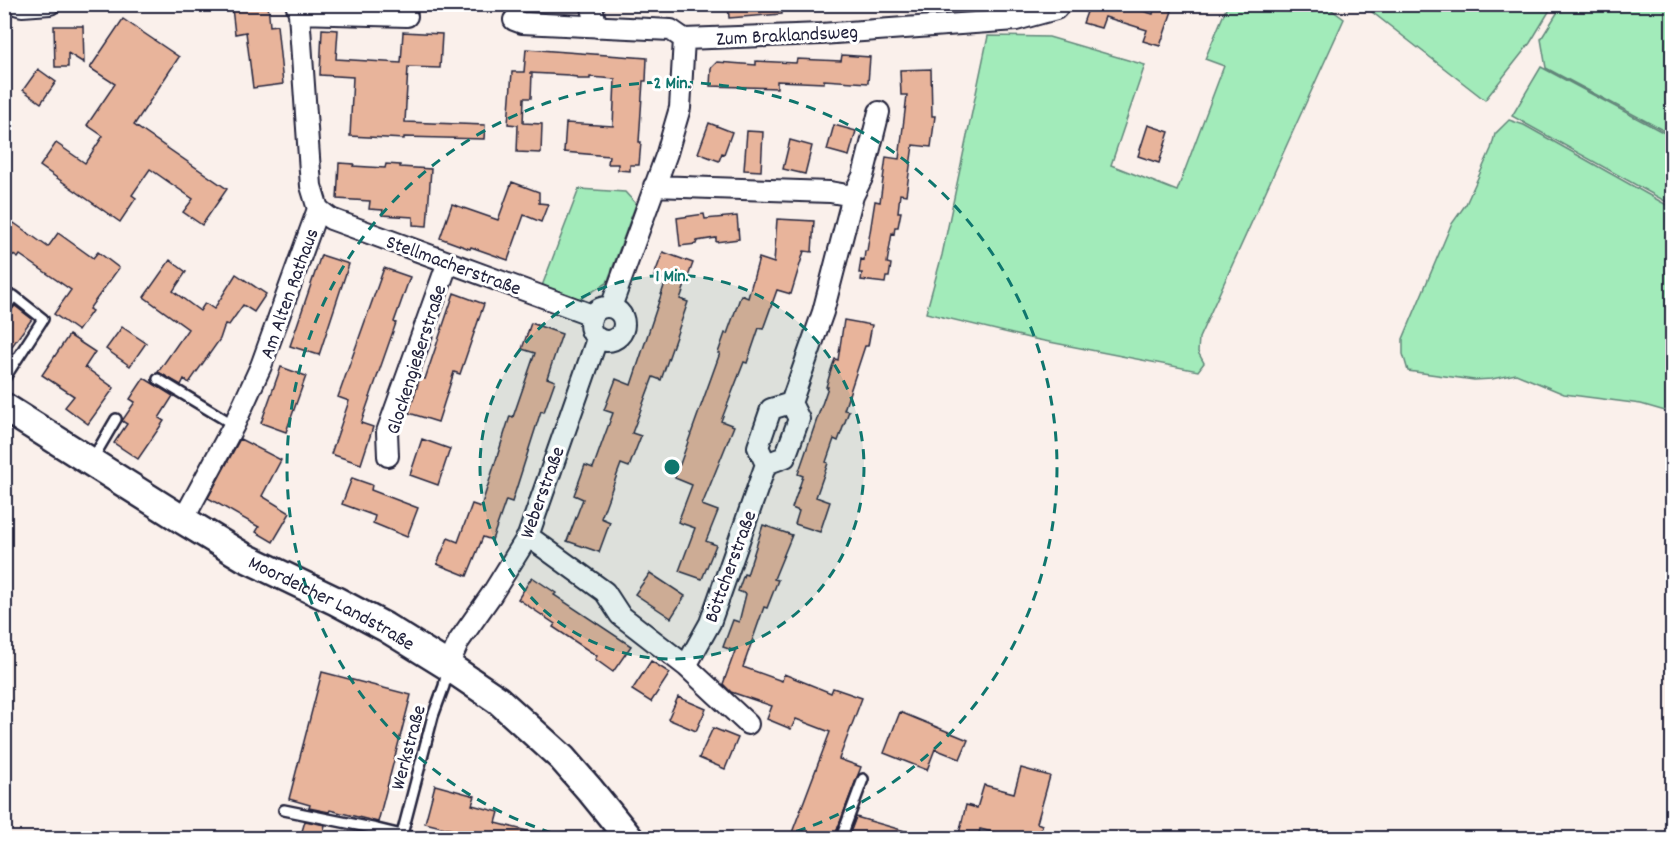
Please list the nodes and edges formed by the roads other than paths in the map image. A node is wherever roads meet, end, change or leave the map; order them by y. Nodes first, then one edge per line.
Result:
1 (15, 4) edge
2 (50, 4) edge
3 (591, 4) edge
4 (1060, 4) edge
5 (297, 9) edge
6 (406, 16) dead end
7 (514, 20) dead end
8 (597, 27) junction
9 (684, 39) junction
10 (879, 112) dead end
11 (654, 186) junction
12 (853, 196) junction
13 (318, 209) junction
14 (448, 262) junction
15 (610, 307) junction
16 (4, 309) edge
17 (592, 315) junction
18 (597, 339) junction
19 (4, 379) edge
20 (158, 379) dead end
21 (791, 403) junction
22 (6, 412) edge
23 (116, 419) dead end
24 (234, 425) junction
25 (387, 456) dead end
26 (91, 462) junction
27 (766, 464) junction
28 (183, 520) junction
29 (528, 536) junction
30 (448, 666) junction
31 (686, 666) junction
32 (748, 724) dead end
33 (863, 779) dead end
34 (284, 810) dead end
35 (401, 836) edge
36 (414, 838) edge
37 (628, 838) edge
38 (841, 838) edge

1 - 2 street
3 - 8 street
4 - 9 street, Zum Braklandsweg
5 - 6 street
5 - 13 street, Am Alten Rathaus
7 - 8 street, Zum Braklandsweg
8 - 9 street, Zum Braklandsweg
9 - 11 street
10 - 12 street
11 - 12 street
11 - 15 street
12 - 21 street
13 - 14 street, Stellmacherstraße
13 - 24 street, Am Alten Rathaus
14 - 17 street, Stellmacherstraße
14 - 25 street, Glockengießerstraße
15 - 17 street
15 - 18 street
16 - 19 lane
17 - 18 street
18 - 29 street, Weberstraße
20 - 24 lane
21 - 27 street
21 - 27 street, Böttcherstraße
22 - 26 main road, Moordeicher Landstraße
23 - 26 lane
24 - 28 street, Am Alten Rathaus
26 - 28 main road, Moordeicher Landstraße
27 - 31 street, Böttcherstraße
28 - 30 main road, Moordeicher Landstraße
29 - 30 street, Weberstraße
29 - 31 street
30 - 35 lane, Werkstraße
30 - 37 main road, Moordeicher Landstraße
31 - 32 street
33 - 38 lane
34 - 35 lane
35 - 36 lane

